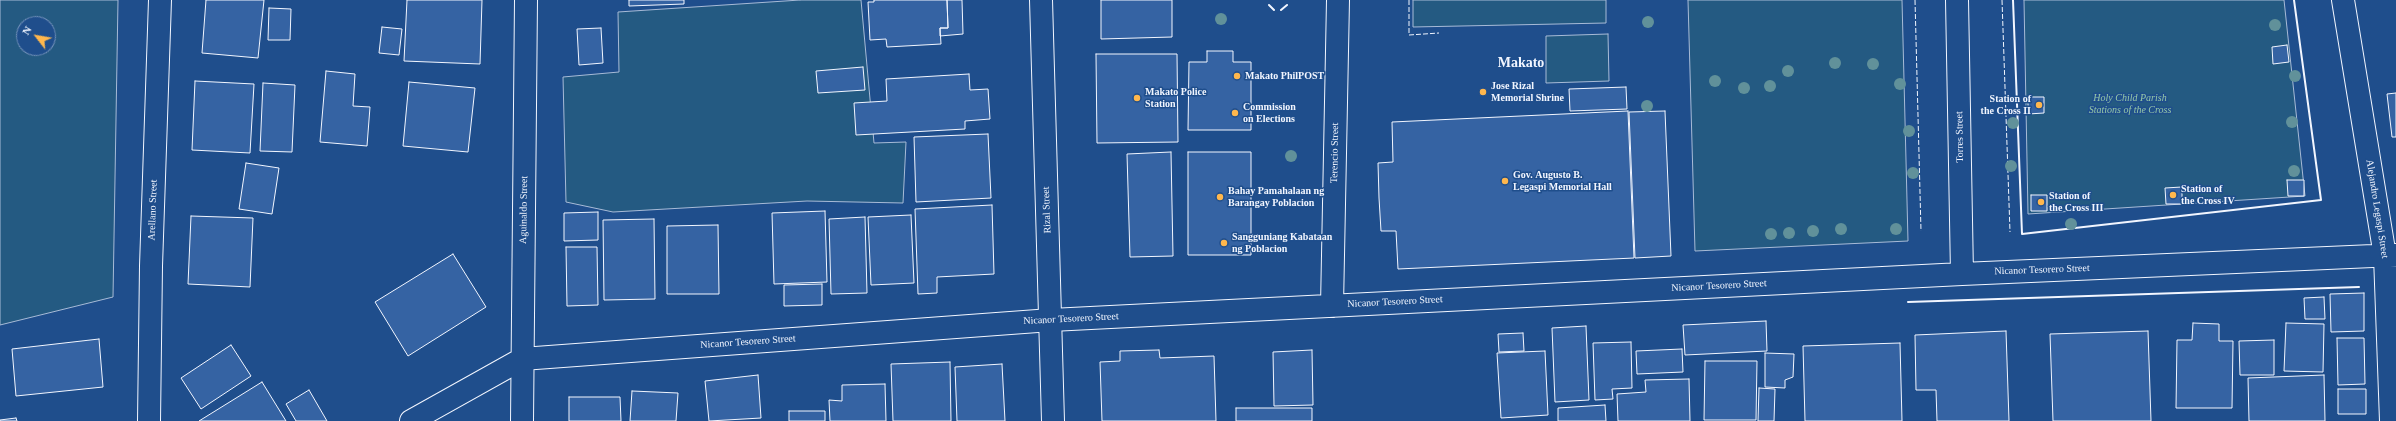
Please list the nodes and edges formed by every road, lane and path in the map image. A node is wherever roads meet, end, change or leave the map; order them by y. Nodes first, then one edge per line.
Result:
1 (160, 0) edge
2 (526, 0) edge
3 (1040, 0) edge
4 (1338, 0) edge
5 (1957, 0) edge
6 (2343, 0) edge
7 (2391, 255) edge
8 (1962, 274) junction
9 (1332, 306) junction
10 (1051, 320) junction
11 (522, 359) junction
12 (149, 421) edge
13 (411, 421) edge
14 (522, 421) edge
15 (1053, 421) edge
16 (2392, 421) edge

1 - 12 street, Arellano Street
2 - 11 street, Aguinaldo Street
3 - 10 street, Rizal Street
4 - 9 street, Terencio Street
5 - 8 street, Torres Street
6 - 7 street, Alejandro Legaspi Street
7 - 8 street, Nicanor Tesorero Street
7 - 16 street, Alejandro Legaspi Street
8 - 9 street, Nicanor Tesorero Street
9 - 10 street, Nicanor Tesorero Street
10 - 11 street, Nicanor Tesorero Street
10 - 15 street, Rizal Street
11 - 13 street, Nicanor Tesorero Street
11 - 14 street, Aguinaldo Street

